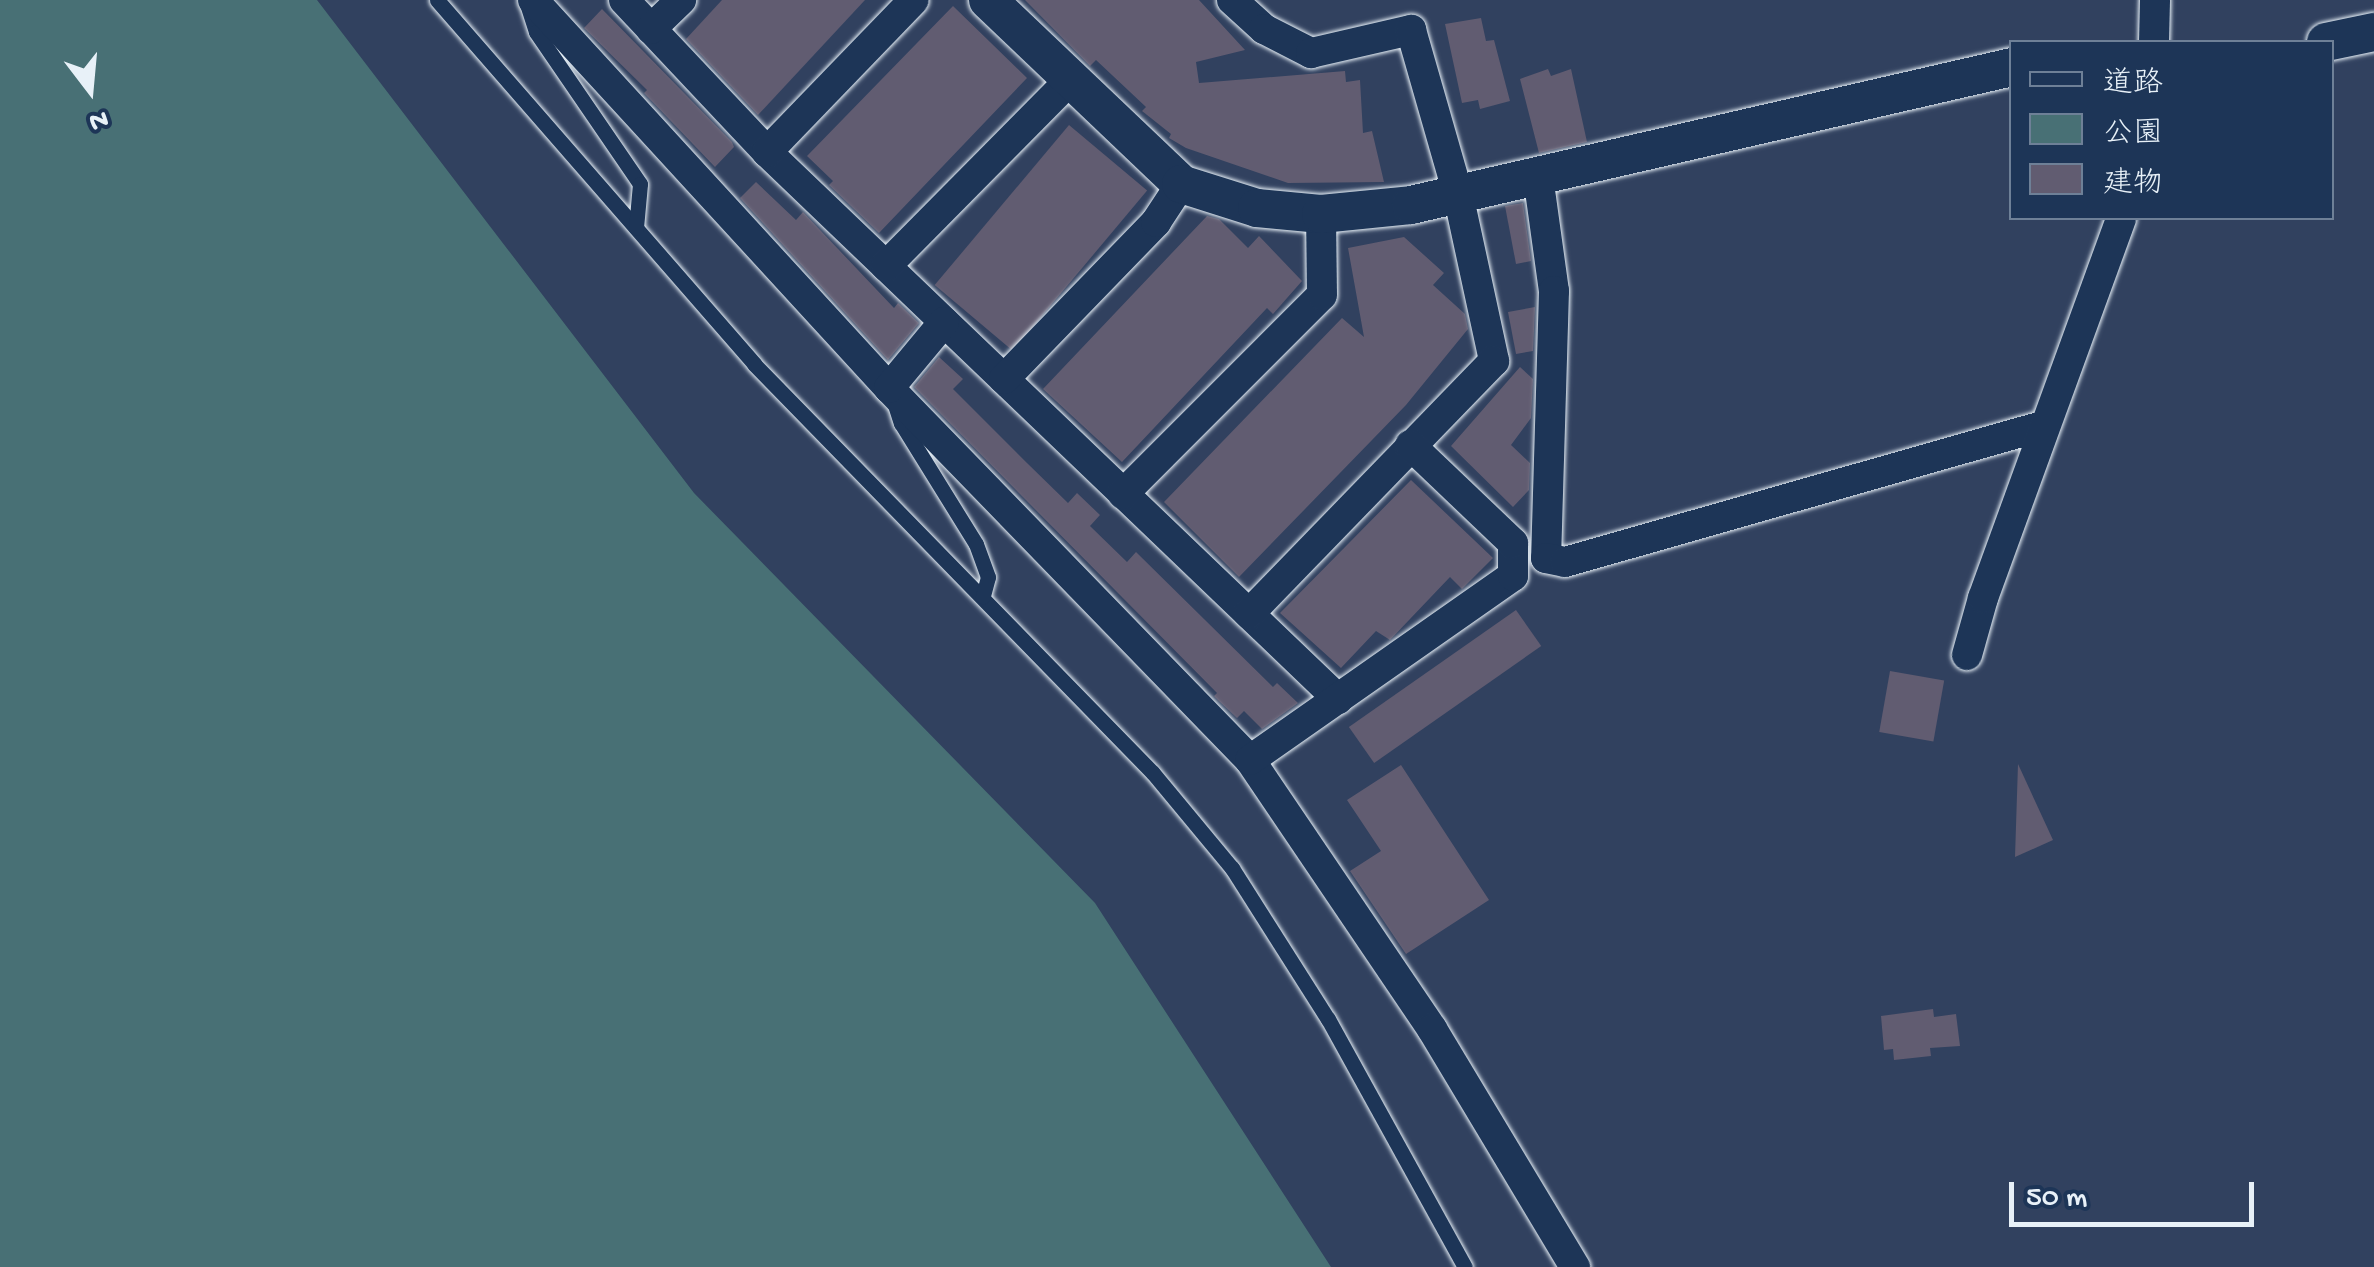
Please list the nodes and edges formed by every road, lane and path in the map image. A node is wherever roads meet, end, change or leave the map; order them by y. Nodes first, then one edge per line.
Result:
1 (437, 0) edge
2 (525, 0) edge
3 (533, 0) edge
4 (624, 0) edge
5 (681, 0) edge
6 (914, 0) edge
7 (988, 0) edge
8 (1232, 0) edge
9 (2154, 0) edge
10 (652, 29) junction
11 (2374, 32) edge
12 (2154, 40) edge
13 (2334, 40) edge
14 (2009, 68) edge
15 (1071, 79) junction
16 (767, 152) junction
17 (1538, 176) junction
18 (1182, 184) junction
19 (1458, 194) junction
20 (1321, 214) junction
21 (2120, 220) edge
22 (636, 228) junction
23 (886, 266) junction
24 (944, 322) junction
25 (1004, 379) junction
26 (890, 388) junction
27 (2044, 426) junction
28 (1410, 444) junction
29 (1123, 494) junction
30 (1546, 558) junction
31 (1512, 576) junction
32 (983, 596) junction
33 (1249, 614) junction
34 (1966, 655) dead end
35 (1338, 700) junction
36 (1250, 760) junction
37 (1465, 1267) edge
38 (1575, 1267) edge

1 - 22 lane
2 - 22 lane
3 - 26 street
4 - 10 street
5 - 10 street
6 - 16 street
7 - 15 street
8 - 19 street
9 - 12 street
10 - 16 street
11 - 13 street
14 - 17 street
15 - 18 street
15 - 23 street
16 - 23 street
17 - 19 street
17 - 30 street
18 - 20 street
18 - 25 street
19 - 20 street
19 - 28 street
20 - 29 street
21 - 27 street
22 - 32 lane
23 - 24 street
24 - 25 street
24 - 26 street
25 - 29 street
26 - 32 lane
26 - 36 street
27 - 30 street
27 - 34 street
28 - 31 street
28 - 33 street
29 - 33 street
30 - 31 street
31 - 35 street
32 - 37 lane
33 - 35 street
35 - 36 street
36 - 38 street

